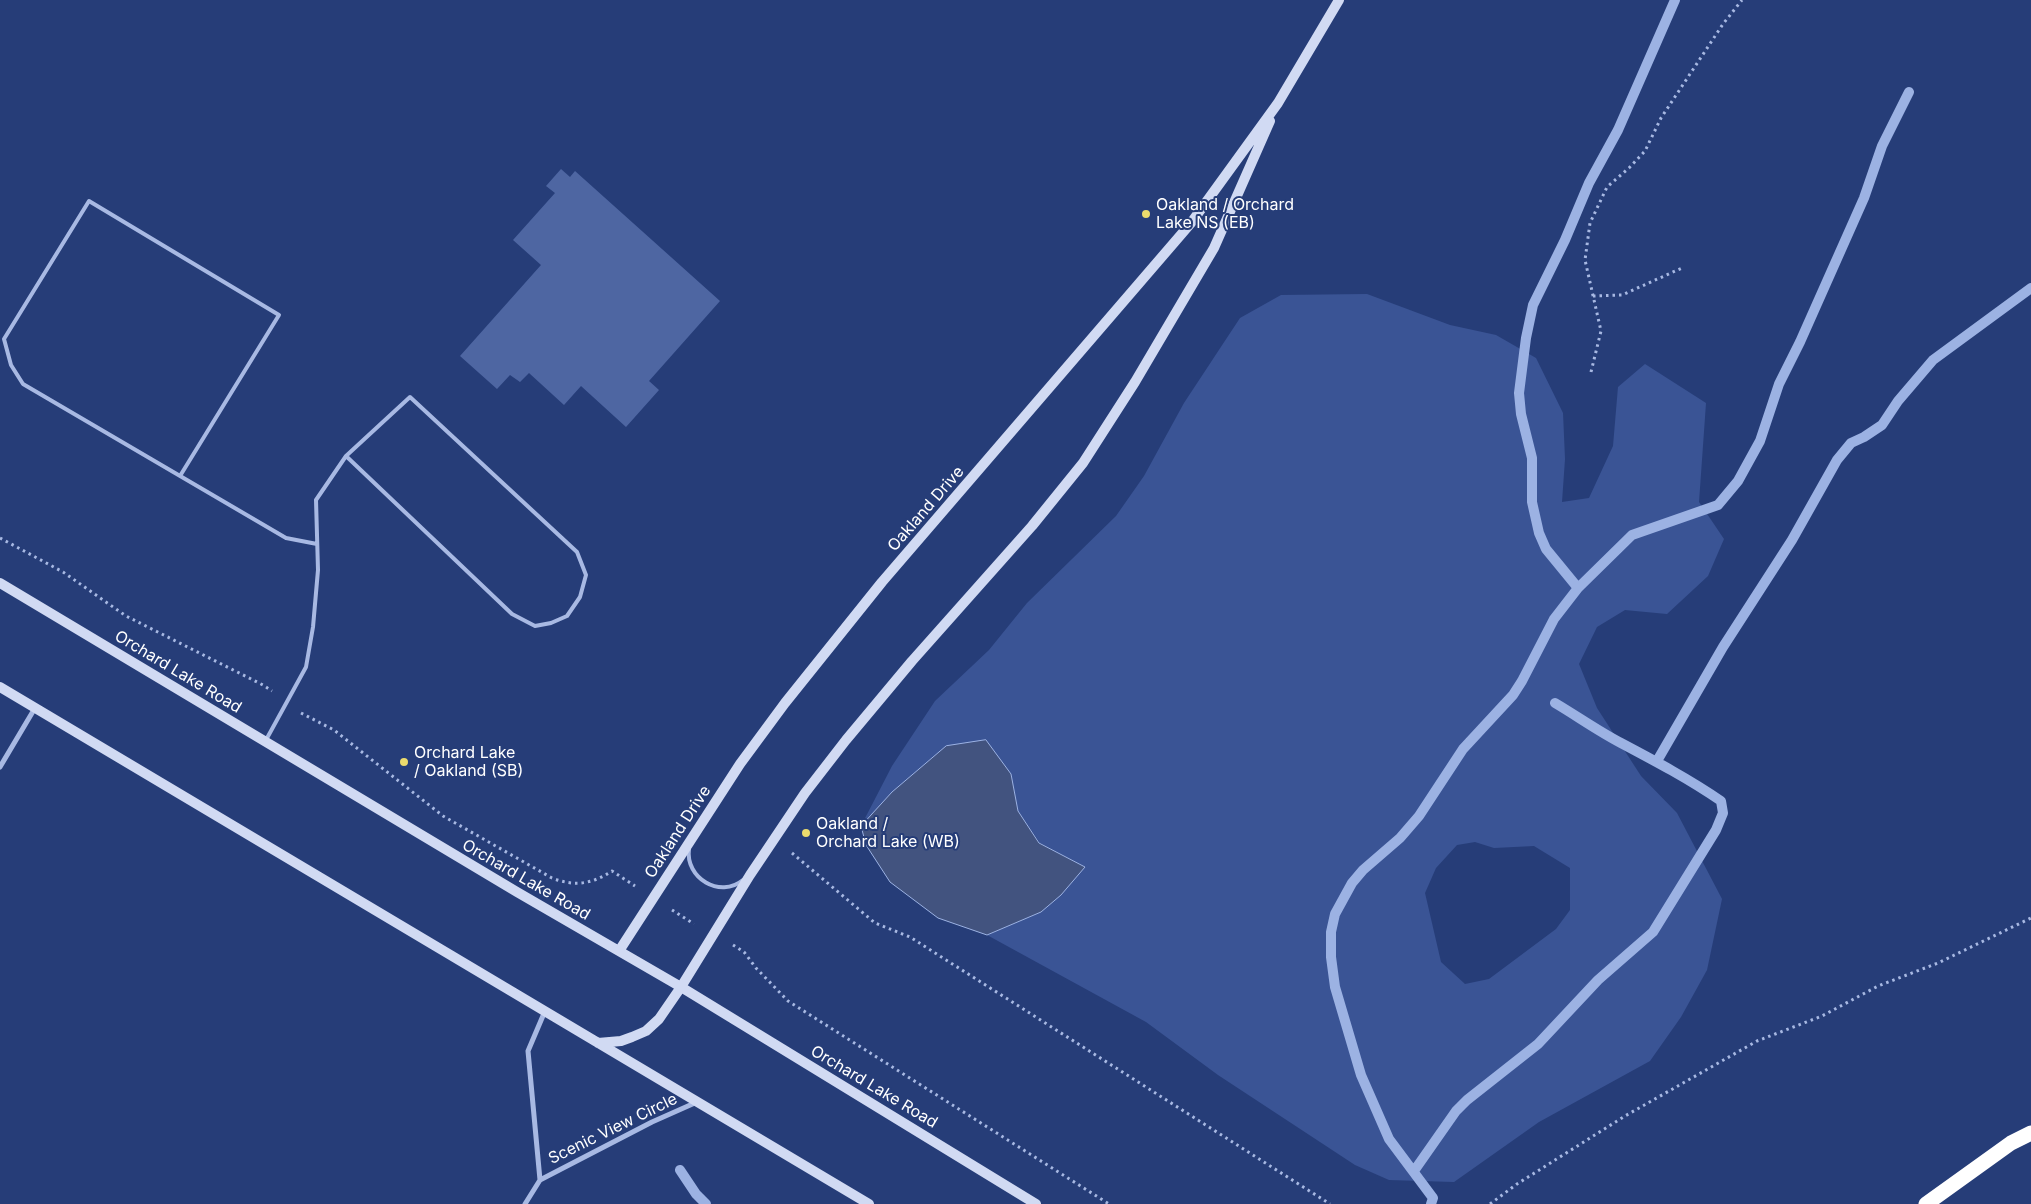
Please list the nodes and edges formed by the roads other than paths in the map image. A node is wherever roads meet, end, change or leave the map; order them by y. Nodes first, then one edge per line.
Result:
1 (1339, 0) edge
2 (1278, 103) junction
3 (346, 456) junction
4 (180, 476) junction
5 (317, 544) junction
6 (0, 583) edge
7 (0, 687) edge
8 (35, 708) junction
9 (265, 742) junction
10 (0, 767) edge
11 (691, 842) junction
12 (750, 876) junction
13 (619, 951) junction
14 (681, 987) junction
15 (545, 1011) junction
16 (598, 1043) junction
17 (697, 1102) junction
18 (2031, 1133) edge
19 (540, 1180) junction
20 (524, 1204) edge
21 (870, 1204) edge
22 (1036, 1204) edge
23 (1926, 1204) edge

1 - 2 main road, Oakland Drive
2 - 11 main road, Oakland Drive
2 - 12 main road, Oakland Drive
3 - 3 lane
3 - 5 lane
4 - 4 lane
4 - 5 lane
5 - 9 lane
6 - 9 main road, Orchard Lake Road
7 - 8 main road
8 - 10 street
8 - 15 main road
9 - 13 main road, Orchard Lake Road
11 - 12 lane
11 - 13 main road, Oakland Drive
12 - 14 main road, Oakland Drive
13 - 14 main road, Orchard Lake Road
14 - 16 main road, Oakland Drive
14 - 22 main road, Orchard Lake Road
15 - 16 main road
15 - 19 street, Scenic View Circle
16 - 17 main road
17 - 19 street, Scenic View Circle
17 - 21 main road
18 - 23 highway
19 - 20 street, Scenic View Circle

